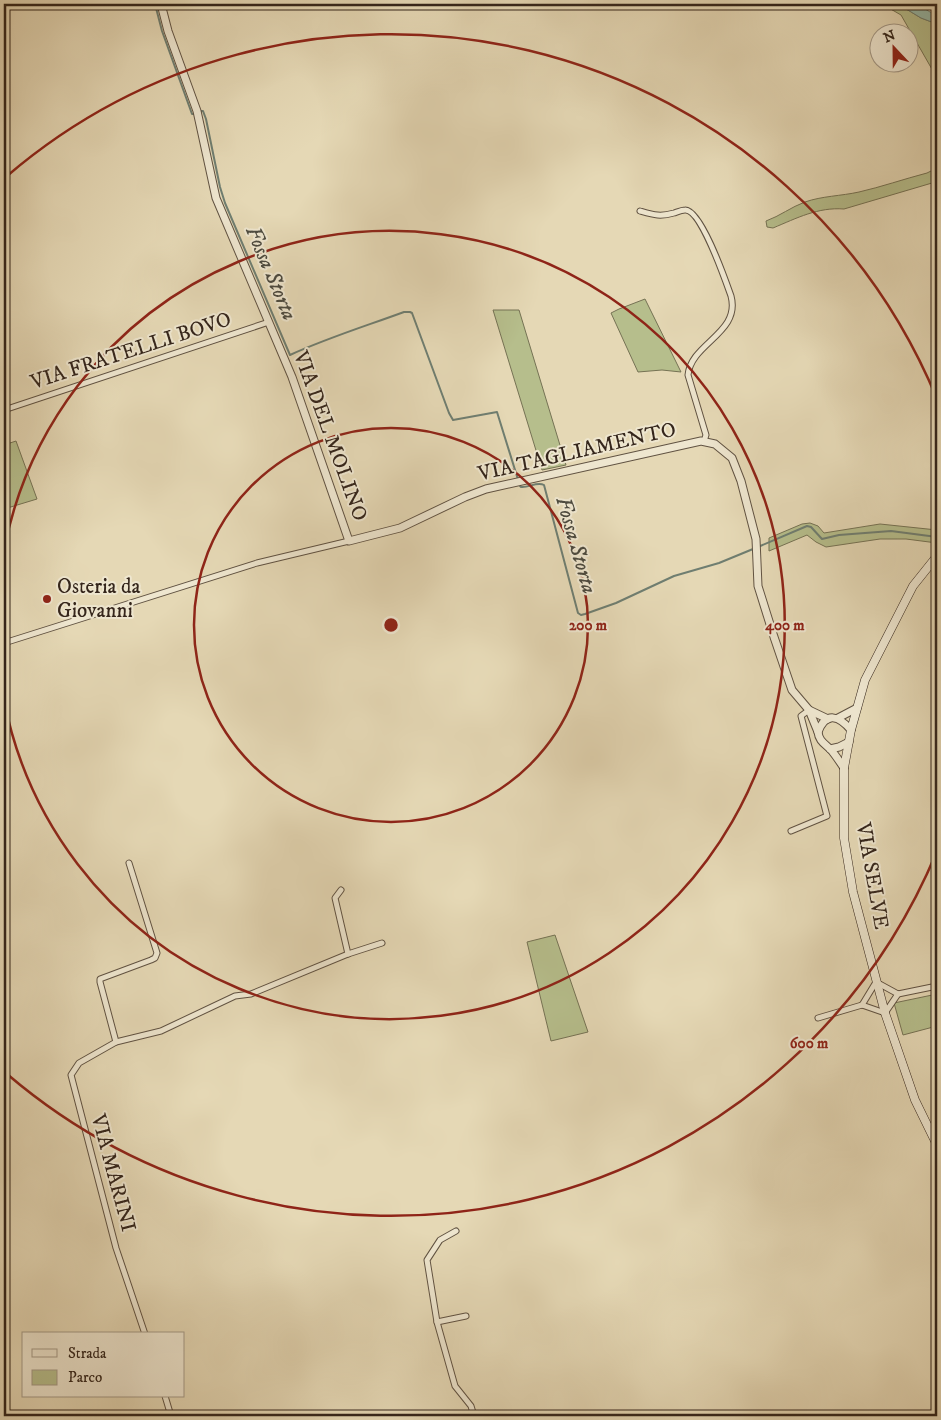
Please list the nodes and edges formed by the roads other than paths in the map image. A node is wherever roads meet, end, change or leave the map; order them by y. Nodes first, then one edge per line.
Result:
1 (161, 4) edge
2 (640, 211) dead end
3 (269, 322) junction
4 (4, 410) edge
5 (704, 441) junction
6 (349, 541) junction
7 (937, 556) edge
8 (4, 642) edge
9 (857, 708) junction
10 (809, 710) junction
11 (838, 718) junction
12 (828, 719) junction
13 (851, 730) junction
14 (818, 732) junction
15 (849, 742) junction
16 (830, 749) junction
17 (844, 768) junction
18 (791, 830) dead end
19 (129, 863) dead end
20 (341, 890) dead end
21 (382, 943) dead end
22 (348, 954) junction
23 (876, 982) junction
24 (937, 986) edge
25 (898, 994) junction
26 (862, 1005) junction
27 (885, 1013) junction
28 (818, 1018) dead end
29 (116, 1042) junction
30 (937, 1145) edge
31 (456, 1231) dead end
32 (466, 1316) dead end
33 (437, 1322) junction
34 (144, 1332) edge
35 (166, 1398) edge
36 (171, 1416) edge
37 (474, 1416) edge

1 - 3 street, VIA DEL MOLINO
2 - 5 street
3 - 4 street, VIA FRATELLI BOVO
3 - 6 street, VIA DEL MOLINO
5 - 6 street, VIA TAGLIAMENTO
5 - 10 street, VIA TAGLIAMENTO
6 - 8 street, VIA DEL MOLINO
7 - 9 main road
9 - 11 street
9 - 13 main road
10 - 12 street
10 - 14 street
10 - 18 street, VIA SELVE
11 - 12 street
11 - 13 street
12 - 14 street
13 - 15 main road
14 - 16 street
15 - 16 street
15 - 17 main road, VIA SELVE
16 - 17 street
17 - 23 main road, VIA SELVE
19 - 29 street
20 - 22 street
21 - 22 street, VIA MARINI
22 - 29 street, VIA MARINI
23 - 25 street
23 - 26 street
23 - 27 main road, VIA SELVE
24 - 25 street
25 - 27 street
26 - 27 street
26 - 28 street
27 - 30 main road, VIA SELVE
29 - 34 street, VIA MARINI
31 - 33 street
32 - 33 street
33 - 37 street
35 - 36 street

